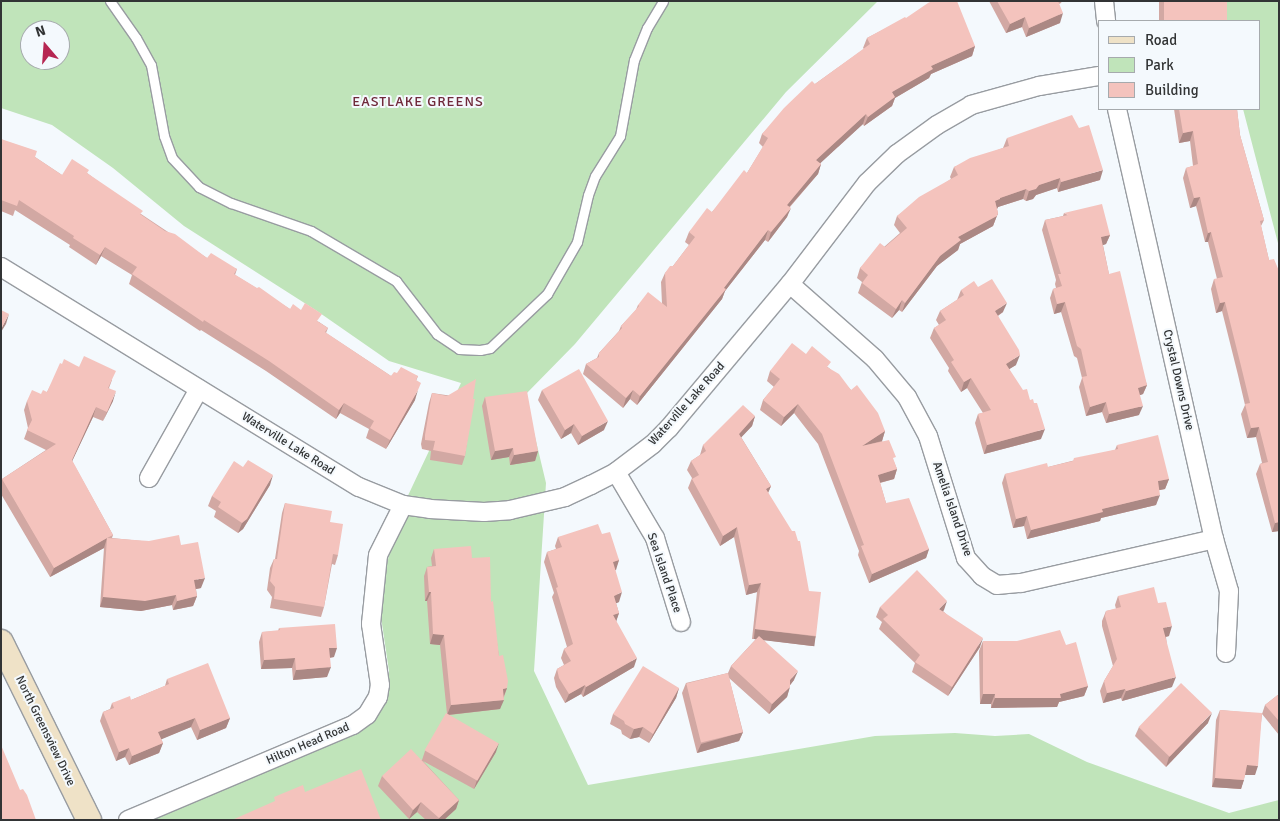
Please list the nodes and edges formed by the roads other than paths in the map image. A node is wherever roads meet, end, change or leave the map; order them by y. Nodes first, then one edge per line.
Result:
1 (110, 1) edge
2 (663, 1) edge
3 (1104, 1) edge
4 (1106, 20) edge
5 (1098, 76) edge
6 (1117, 110) edge
7 (1, 267) edge
8 (790, 284) junction
9 (199, 389) junction
10 (616, 472) junction
11 (149, 478) dead end
12 (402, 505) junction
13 (1214, 538) junction
14 (681, 622) dead end
15 (1, 642) edge
16 (1226, 653) dead end
17 (89, 820) edge
18 (128, 820) edge

1 - 2 lane
3 - 4 street
5 - 8 street, Waterville Lake Road
6 - 13 street, Crystal Downs Drive
7 - 9 street, Waterville Lake Road
8 - 10 street, Waterville Lake Road
8 - 13 street, Amelia Island Drive
9 - 11 street
9 - 12 street, Waterville Lake Road
10 - 12 street, Waterville Lake Road
10 - 14 street, Sea Island Place
12 - 18 street, Hilton Head Road
13 - 16 street, Crystal Downs Drive
15 - 17 street, North Greensview Drive

